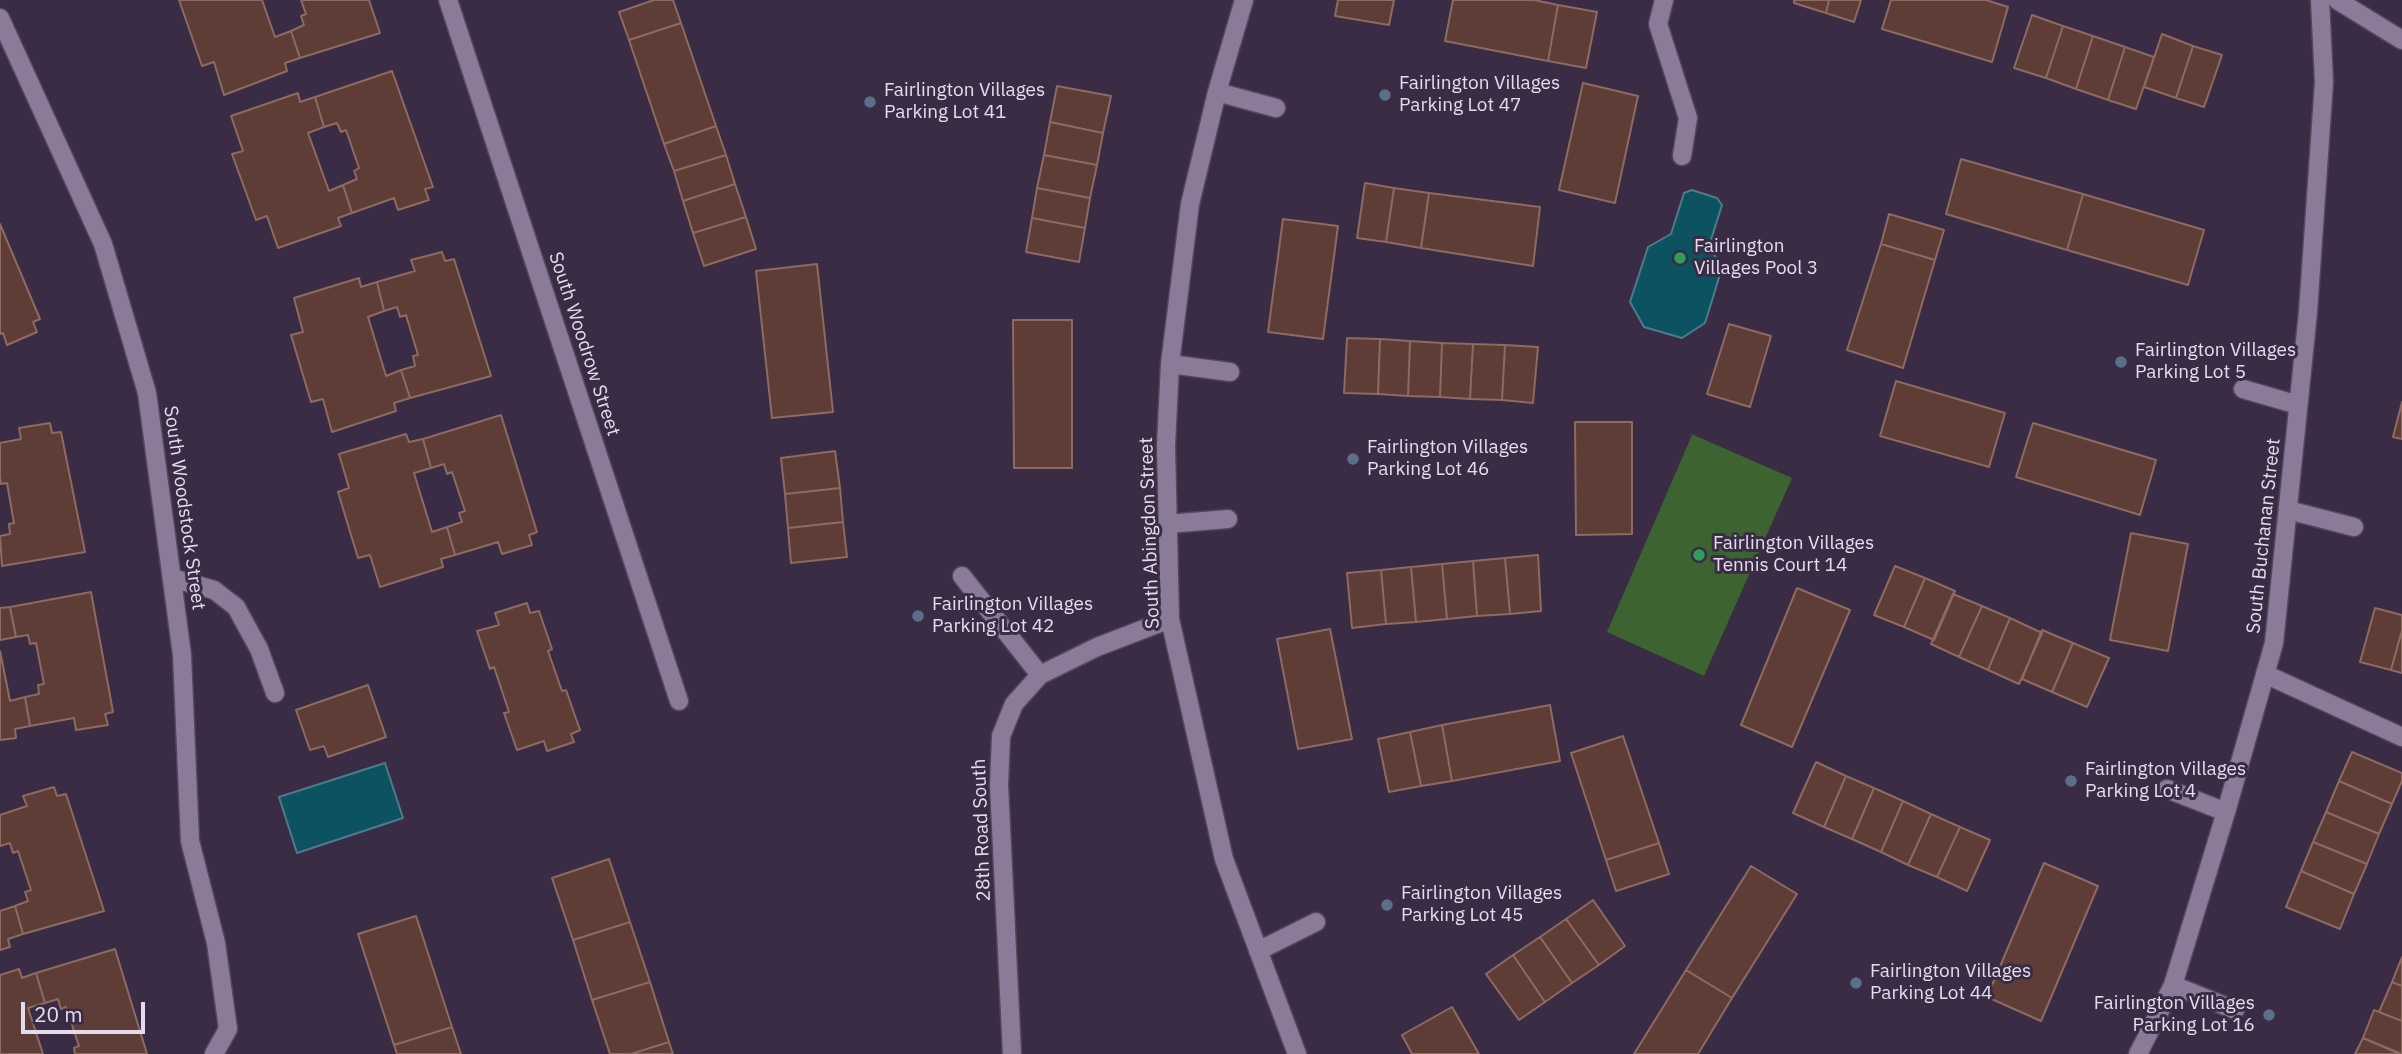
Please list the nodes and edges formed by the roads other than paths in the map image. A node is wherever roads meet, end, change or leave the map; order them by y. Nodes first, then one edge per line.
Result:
1 (449, 0) edge
2 (1238, 0) edge
3 (1244, 0) edge
4 (1664, 0) edge
5 (2320, 0) edge
6 (2337, 0) edge
7 (0, 18) edge
8 (2402, 40) edge
9 (1217, 92) junction
10 (1276, 108) dead end
11 (1682, 156) dead end
12 (1170, 364) junction
13 (1230, 372) dead end
14 (2243, 389) dead end
15 (2298, 405) junction
16 (2288, 510) junction
17 (1228, 519) dead end
18 (1167, 524) junction
19 (2354, 527) dead end
20 (962, 576) dead end
21 (172, 578) junction
22 (1170, 619) junction
23 (2265, 674) junction
24 (1040, 675) junction
25 (275, 693) dead end
26 (679, 701) dead end
27 (2402, 737) edge
28 (2167, 789) dead end
29 (2226, 812) junction
30 (1316, 922) dead end
31 (1258, 951) junction
32 (2173, 985) junction
33 (2235, 1010) dead end
34 (214, 1054) edge
35 (1012, 1054) edge
36 (1297, 1054) edge
37 (2138, 1054) edge

1 - 26 street, South Woodrow Street
2 - 3 street
3 - 9 street, South Abingdon Street
4 - 11 street
5 - 15 street, South Buchanan Street
6 - 8 street
7 - 21 street, South Woodstock Street
9 - 10 street
9 - 12 street, South Abingdon Street
12 - 13 street
12 - 18 street, South Abingdon Street
14 - 15 street
15 - 16 street, South Buchanan Street
16 - 19 street
16 - 23 street, South Buchanan Street
17 - 18 street
18 - 22 street, South Abingdon Street
20 - 24 street
21 - 25 street
21 - 34 street, South Woodstock Street
22 - 24 street, 28th Road South
22 - 31 street, South Abingdon Street
23 - 27 street
23 - 29 street, South Buchanan Street
24 - 35 street, 28th Road South
28 - 29 street
29 - 32 street, South Buchanan Street
30 - 31 street
31 - 36 street, South Abingdon Street
32 - 33 street
32 - 37 street, South Buchanan Street

